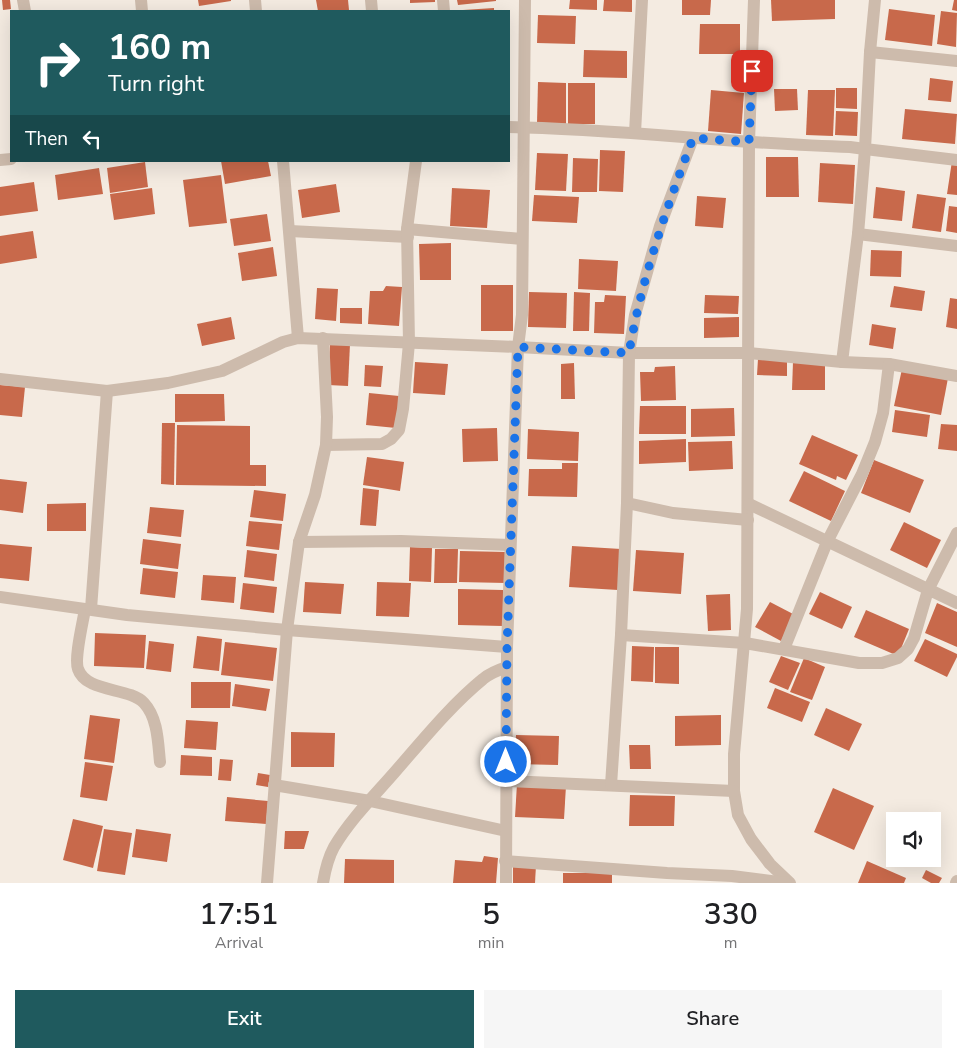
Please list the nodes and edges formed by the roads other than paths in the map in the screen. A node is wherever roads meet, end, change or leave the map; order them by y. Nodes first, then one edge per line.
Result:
1 (525, 0) edge
2 (642, 0) edge
3 (754, 0) edge
4 (875, 0) edge
5 (870, 52) junction
6 (957, 61) edge
7 (510, 127) edge
8 (523, 127) junction
9 (635, 133) junction
10 (693, 138) junction
11 (749, 142) junction
12 (865, 150) junction
13 (957, 160) edge
14 (283, 162) edge
15 (416, 162) edge
16 (290, 231) junction
17 (408, 233) junction
18 (858, 234) junction
19 (522, 240) junction
20 (957, 246) edge
21 (298, 338) junction
22 (323, 338) junction
23 (409, 343) junction
24 (518, 347) junction
25 (629, 353) junction
26 (749, 353) junction
27 (842, 362) junction
28 (890, 364) junction
29 (957, 376) edge
30 (0, 379) edge
31 (107, 391) junction
32 (326, 445) junction
33 (627, 503) junction
34 (749, 504) junction
35 (748, 520) junction
36 (957, 533) edge
37 (299, 542) junction
38 (827, 542) junction
39 (510, 546) junction
40 (928, 590) junction
41 (0, 597) edge
42 (957, 603) edge
43 (88, 609) junction
44 (287, 630) junction
45 (621, 636) junction
46 (745, 642) junction
47 (507, 647) junction
48 (784, 649) junction
49 (506, 667) junction
50 (160, 762) dead end
51 (506, 781) junction
52 (274, 785) junction
53 (611, 785) junction
54 (734, 791) junction
55 (370, 801) junction
56 (506, 831) junction
57 (506, 861) junction
58 (732, 879) edge
59 (267, 883) edge
60 (323, 883) edge
61 (506, 883) edge
62 (786, 883) edge
63 (790, 883) edge

1 - 8 street
2 - 9 street
3 - 11 street
4 - 5 street
5 - 6 street
5 - 12 street
7 - 8 street
8 - 9 street
8 - 19 street
9 - 10 street
10 - 11 street
10 - 25 street
11 - 12 street
11 - 26 street
12 - 13 street
12 - 18 street
14 - 16 street
15 - 17 street
16 - 17 street
16 - 21 street
17 - 19 street
17 - 23 street
18 - 20 street
18 - 27 street
19 - 24 street
21 - 22 street
21 - 31 street
22 - 23 street
22 - 32 street
23 - 24 street
23 - 32 street
24 - 25 street
24 - 39 street
25 - 26 street
25 - 33 street
26 - 27 street
26 - 34 street
27 - 28 street
28 - 29 street
28 - 38 street
30 - 31 street
31 - 43 street
32 - 37 street
33 - 35 street
33 - 45 street
34 - 35 street
34 - 38 street
35 - 46 street
36 - 40 street
37 - 39 street
37 - 44 street
38 - 40 street
38 - 48 street
39 - 47 street
40 - 42 street
40 - 48 street
41 - 43 street
43 - 44 street
43 - 50 street
44 - 47 street
44 - 52 street
45 - 46 street
45 - 53 street
46 - 48 street
46 - 54 street
47 - 49 street
49 - 51 street
49 - 55 street
51 - 53 street
51 - 56 street
52 - 55 street
52 - 59 street
53 - 54 street
54 - 63 street
55 - 56 street
55 - 60 street
56 - 57 street
57 - 58 street
57 - 61 street
58 - 62 street

